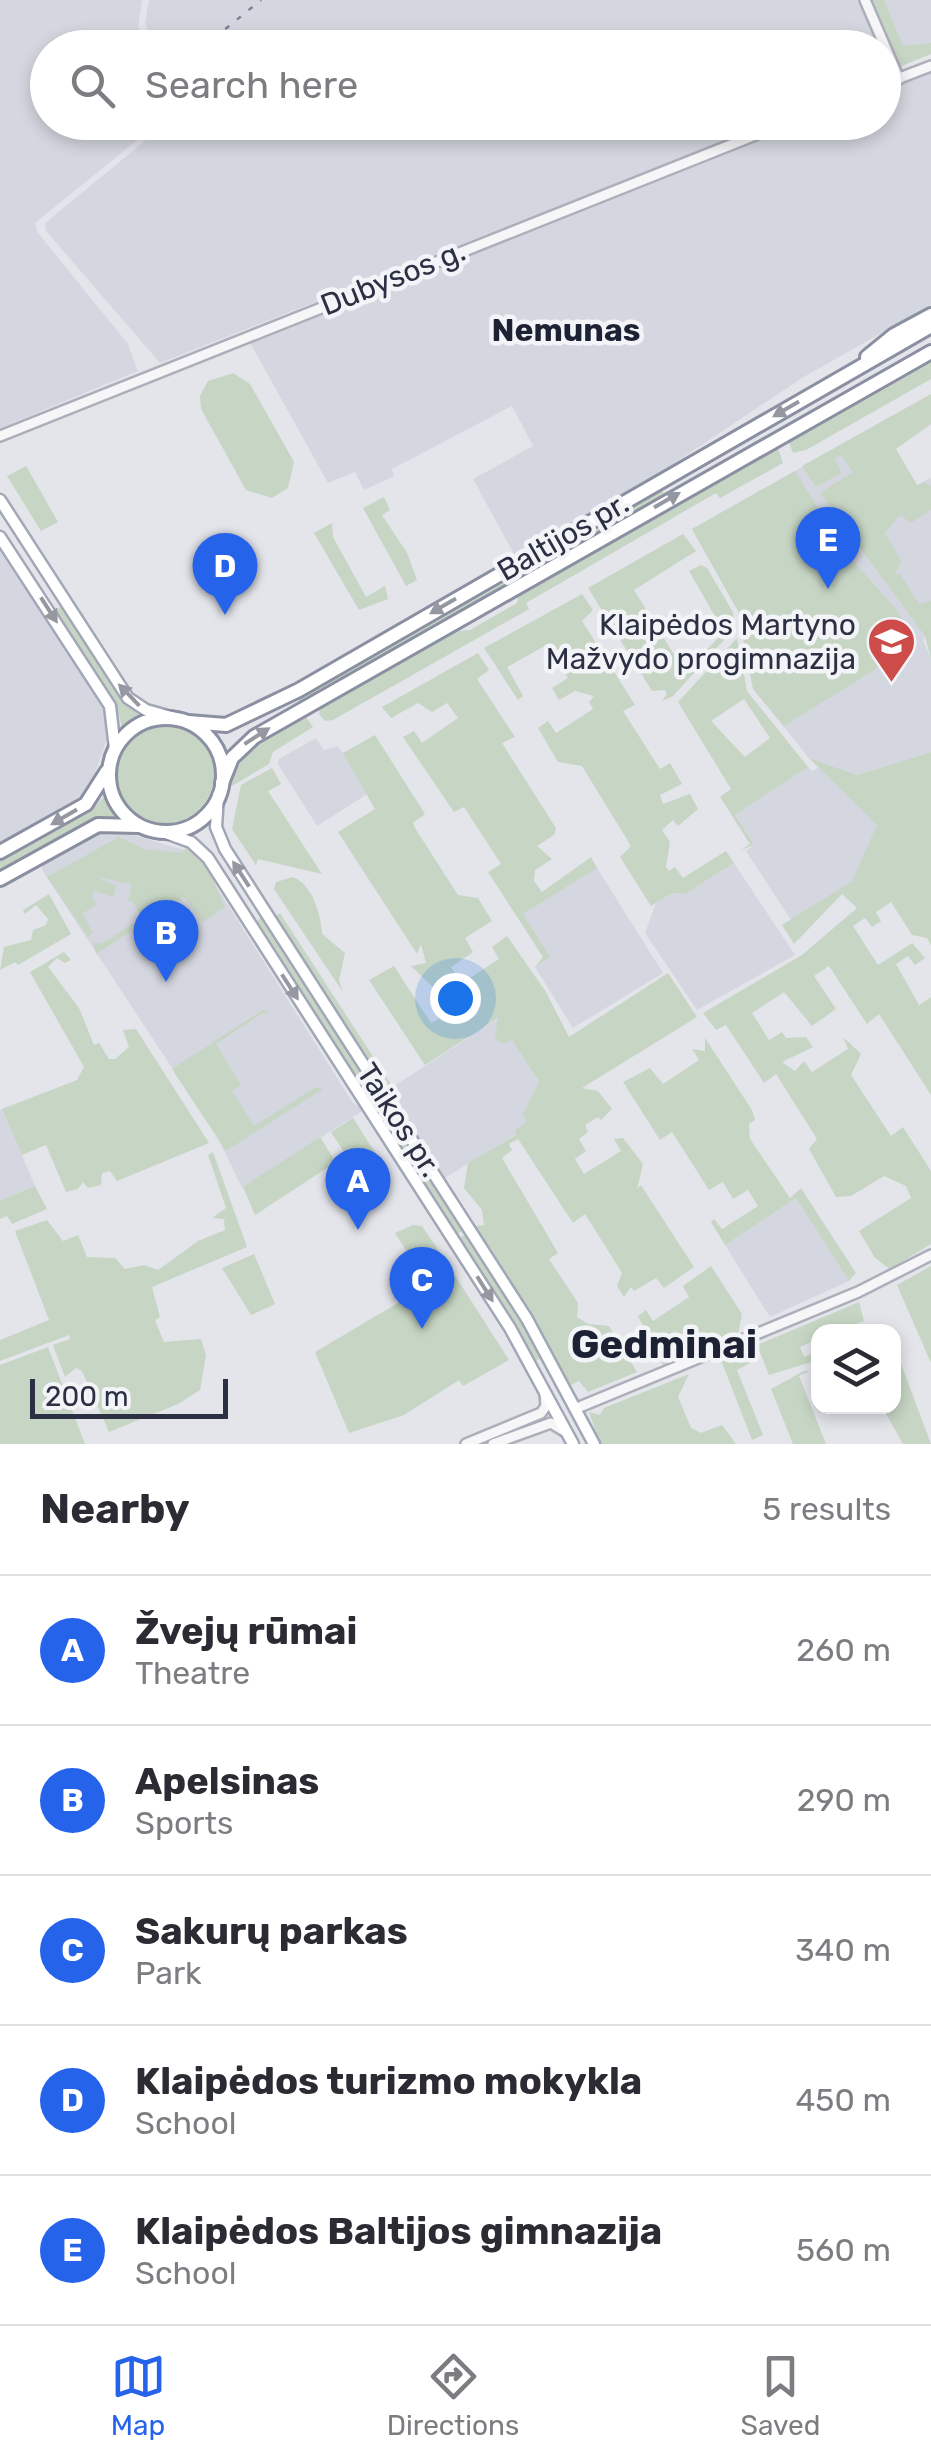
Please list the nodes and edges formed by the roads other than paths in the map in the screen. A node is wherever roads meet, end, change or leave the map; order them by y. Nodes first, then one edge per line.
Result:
1 (865, 0) edge
2 (878, 30) edge
3 (931, 66) edge
4 (901, 77) edge
5 (743, 140) edge
6 (931, 314) edge
7 (931, 326) edge
8 (931, 349) edge
9 (854, 370) junction
10 (824, 387) junction
11 (830, 406) junction
12 (0, 436) edge
13 (730, 442) junction
14 (740, 458) junction
15 (0, 500) edge
16 (0, 537) edge
17 (181, 720) junction
18 (115, 748) junction
19 (110, 764) junction
20 (220, 789) junction
21 (144, 827) junction
22 (160, 831) junction
23 (0, 852) edge
24 (0, 879) edge
25 (931, 1255) edge
26 (554, 1366) junction
27 (537, 1374) junction
28 (544, 1386) junction
29 (577, 1408) junction
30 (522, 1439) edge
31 (572, 1440) edge
32 (466, 1444) edge
33 (493, 1444) edge
34 (593, 1444) edge

1 - 2 street
3 - 4 street
5 - 12 street, Dubysos g.
6 - 9 highway
7 - 9 highway, Baltijos pr.
8 - 11 highway, Baltijos pr.
9 - 10 highway, Baltijos pr.
10 - 11 highway
10 -> 13 highway, Baltijos pr.
11 - 14 highway, Baltijos pr.
13 - 14 highway
13 -> 17 highway, Baltijos pr.
20 -> 14 highway, Baltijos pr.
17 -> 15 main road
16 -> 18 main road
17 - 18 highway
17 - 20 highway
18 - 19 highway
19 - 21 highway
19 -> 23 highway
20 - 22 highway
26 -> 20 main road, Taikos pr.
21 - 22 highway
21 - 24 highway
22 -> 27 main road, Taikos pr.
25 - 29 street
26 - 27 main road
26 - 29 main road, Taikos pr.
27 - 28 main road, Taikos pr.
28 - 31 main road, Taikos pr.
28 - 32 street
29 - 34 main road, Taikos pr.
30 - 31 street
30 - 33 street

